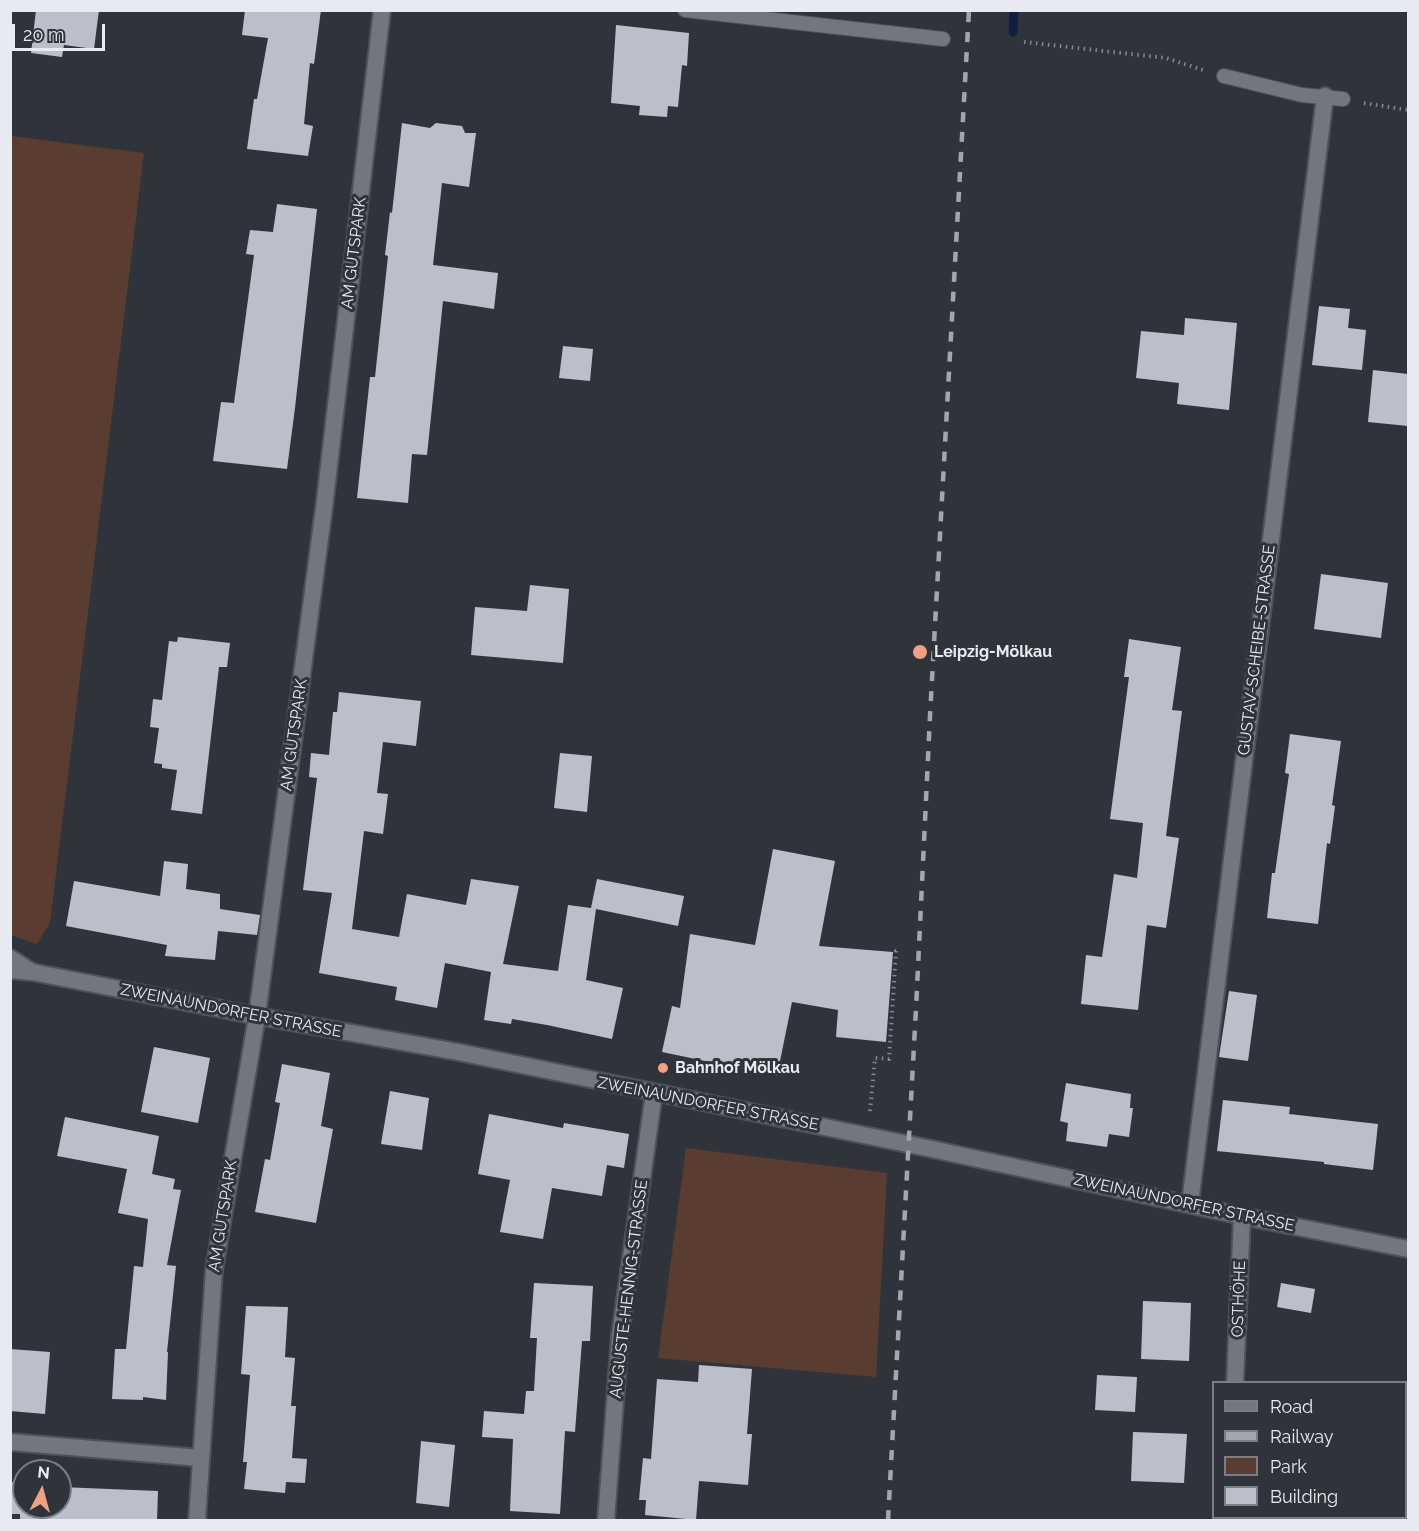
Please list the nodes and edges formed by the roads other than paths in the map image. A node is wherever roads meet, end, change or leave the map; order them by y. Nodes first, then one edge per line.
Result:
1 (382, 10) edge
2 (685, 10) edge
3 (943, 39) dead end
4 (1224, 76) road end
5 (1325, 96) junction
6 (1343, 99) road end
7 (10, 958) edge
8 (10, 970) edge
9 (32, 972) junction
10 (257, 1016) junction
11 (654, 1093) junction
12 (1190, 1204) junction
13 (1242, 1216) junction
14 (1408, 1249) edge
15 (1235, 1381) edge
16 (10, 1442) edge
17 (201, 1458) junction
18 (197, 1521) edge
19 (606, 1521) edge

1 - 10 street, AM GUTSPARK
2 - 3 lane
4 - 5 lane
5 - 6 lane
5 - 12 street, GUSTAV-SCHEIBE-STRASSE
7 - 9 street, ZWEINAUNDORFER STRASSE
8 - 9 street
9 - 10 street, ZWEINAUNDORFER STRASSE
10 - 11 street, ZWEINAUNDORFER STRASSE
10 - 17 street, AM GUTSPARK
11 - 12 street, ZWEINAUNDORFER STRASSE
11 - 19 street, AUGUSTE-HENNIG-STRASSE
12 - 13 street, ZWEINAUNDORFER STRASSE
13 - 14 street, ZWEINAUNDORFER STRASSE
13 - 15 street, OSTHÖHE
16 - 17 street
17 - 18 street, AM GUTSPARK

